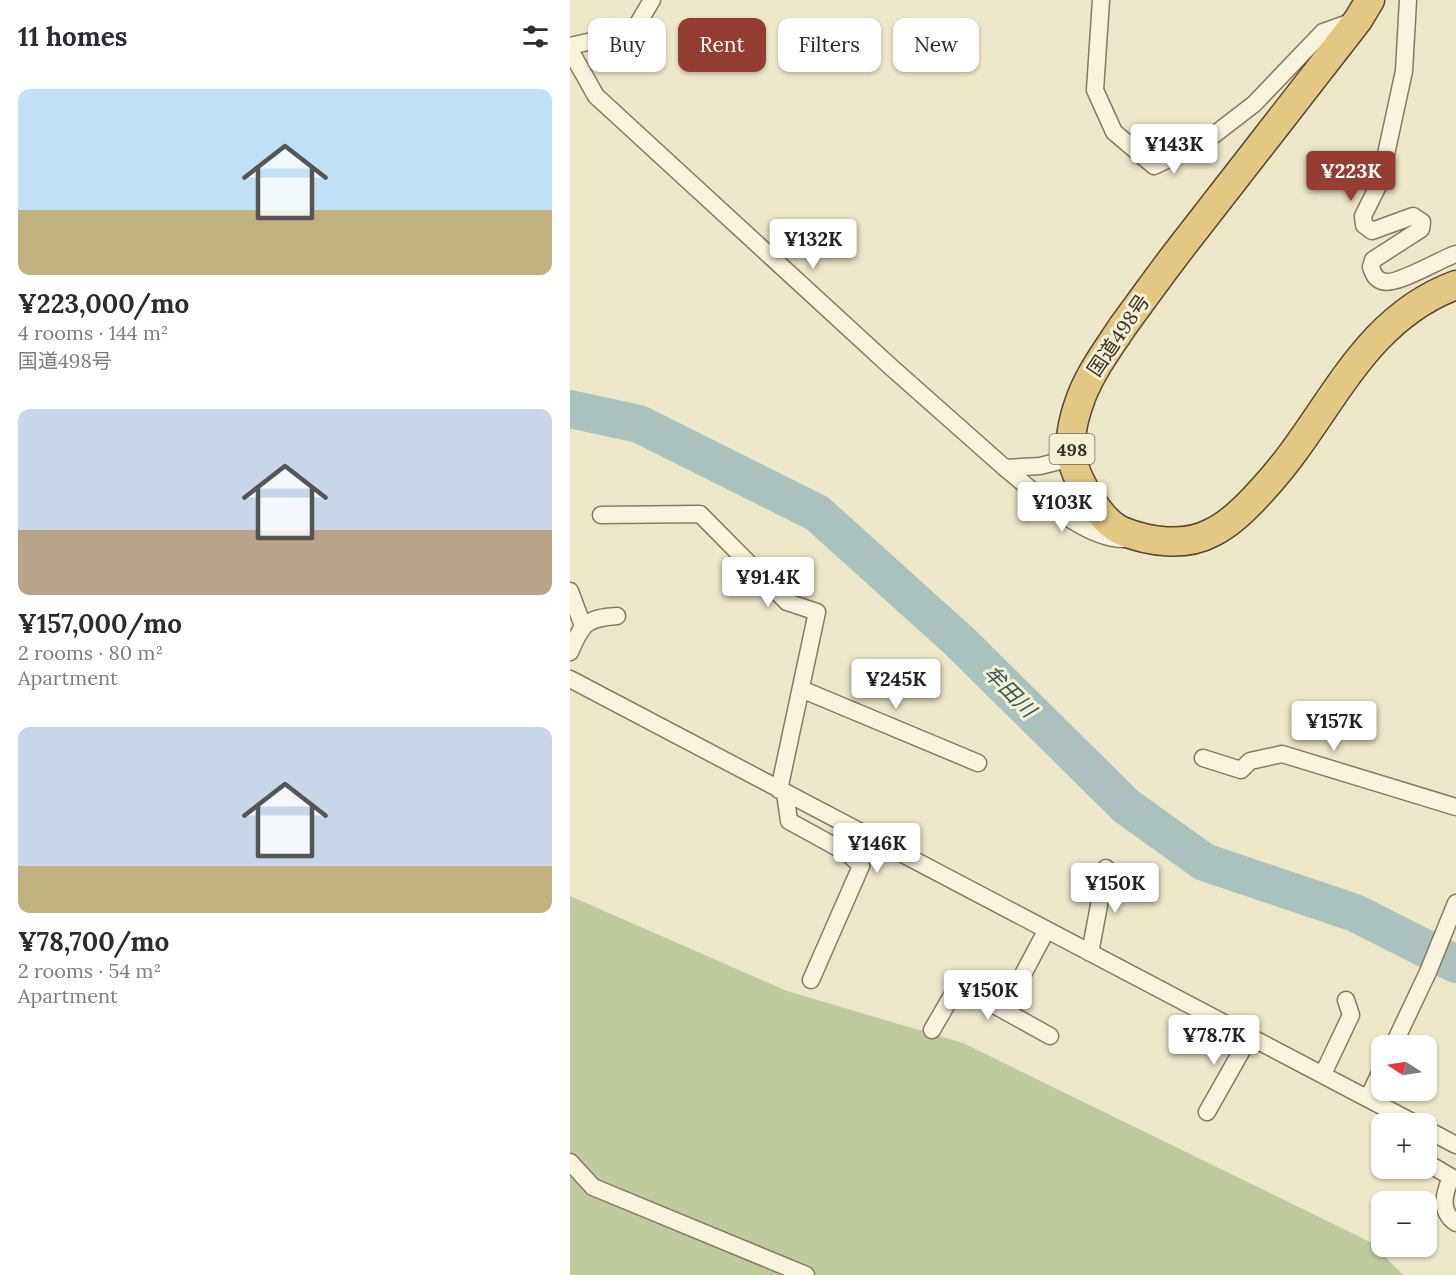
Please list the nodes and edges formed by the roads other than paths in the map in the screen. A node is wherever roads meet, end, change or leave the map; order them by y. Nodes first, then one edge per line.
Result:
1 (652, 0) edge
2 (1101, 0) edge
3 (1408, 0) edge
4 (1364, 10) edge
5 (570, 48) edge
6 (1456, 254) edge
7 (1456, 285) edge
8 (1072, 458) junction
9 (1005, 468) junction
10 (601, 515) dead end
11 (1140, 538) junction
12 (570, 591) edge
13 (617, 616) dead end
14 (583, 626) junction
15 (570, 652) edge
16 (570, 679) edge
17 (801, 689) junction
18 (1203, 758) dead end
19 (978, 763) dead end
20 (782, 791) junction
21 (1456, 807) edge
22 (1106, 868) dead end
23 (1456, 903) edge
24 (1046, 931) junction
25 (1090, 953) junction
26 (812, 980) dead end
27 (1346, 1000) dead end
28 (1004, 1010) junction
29 (932, 1030) dead end
30 (1398, 1035) edge
31 (1050, 1036) dead end
32 (1250, 1036) junction
33 (1323, 1074) junction
34 (1371, 1092) edge
35 (1368, 1098) junction
36 (1207, 1112) dead end
37 (1389, 1113) edge
38 (1437, 1133) edge
39 (1454, 1139) edge
40 (570, 1162) edge
41 (1437, 1169) edge
42 (1456, 1223) edge
43 (806, 1275) edge

1 - 5 street
2 - 4 street
3 - 6 street
4 - 8 highway, 国道498号 / 498
5 - 9 street
7 - 11 highway, 国道498号 / 498
8 - 9 street
8 - 11 highway, 国道498号 / 498
9 - 11 street
10 - 17 street
12 - 14 street
13 - 14 street
14 - 15 street
16 - 20 street
17 - 19 street
17 - 20 street
18 - 21 street
20 - 24 street
20 - 26 street
22 - 25 street
23 - 30 street
24 - 25 street
24 - 28 street
25 - 32 street
27 - 33 street
28 - 29 street
28 - 31 street
32 - 33 street
32 - 36 street
33 - 35 street
34 - 35 street
35 - 37 street
38 - 39 street
40 - 43 street
41 - 42 street

